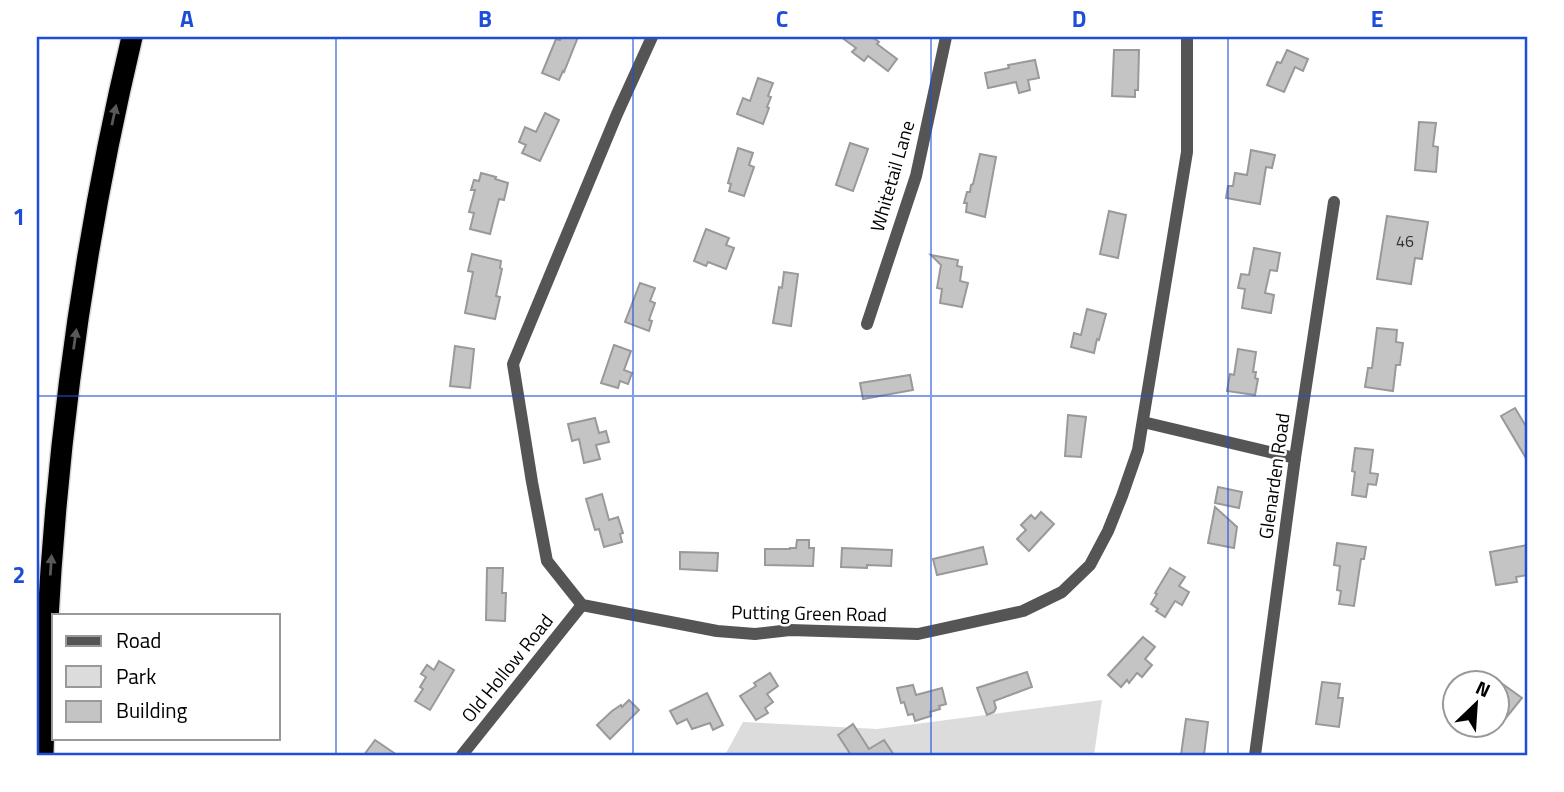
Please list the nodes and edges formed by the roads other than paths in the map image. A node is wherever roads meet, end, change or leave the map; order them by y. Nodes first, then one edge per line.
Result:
1 (132, 37) edge
2 (652, 37) edge
3 (946, 37) edge
4 (1187, 37) edge
5 (1334, 202) dead end
6 (867, 324) dead end
7 (1143, 422) junction
8 (1295, 458) junction
9 (582, 605) junction
10 (43, 755) edge
11 (462, 755) edge
12 (1255, 755) edge

10 -> 1 highway
2 - 9 street
3 - 6 street, Whitetail Lane
4 - 7 street, Putting Green Road
5 - 8 street, Glenarden Road
7 - 8 street
7 - 9 street, Putting Green Road
8 - 12 street, Glenarden Road
9 - 11 street, Old Hollow Road

